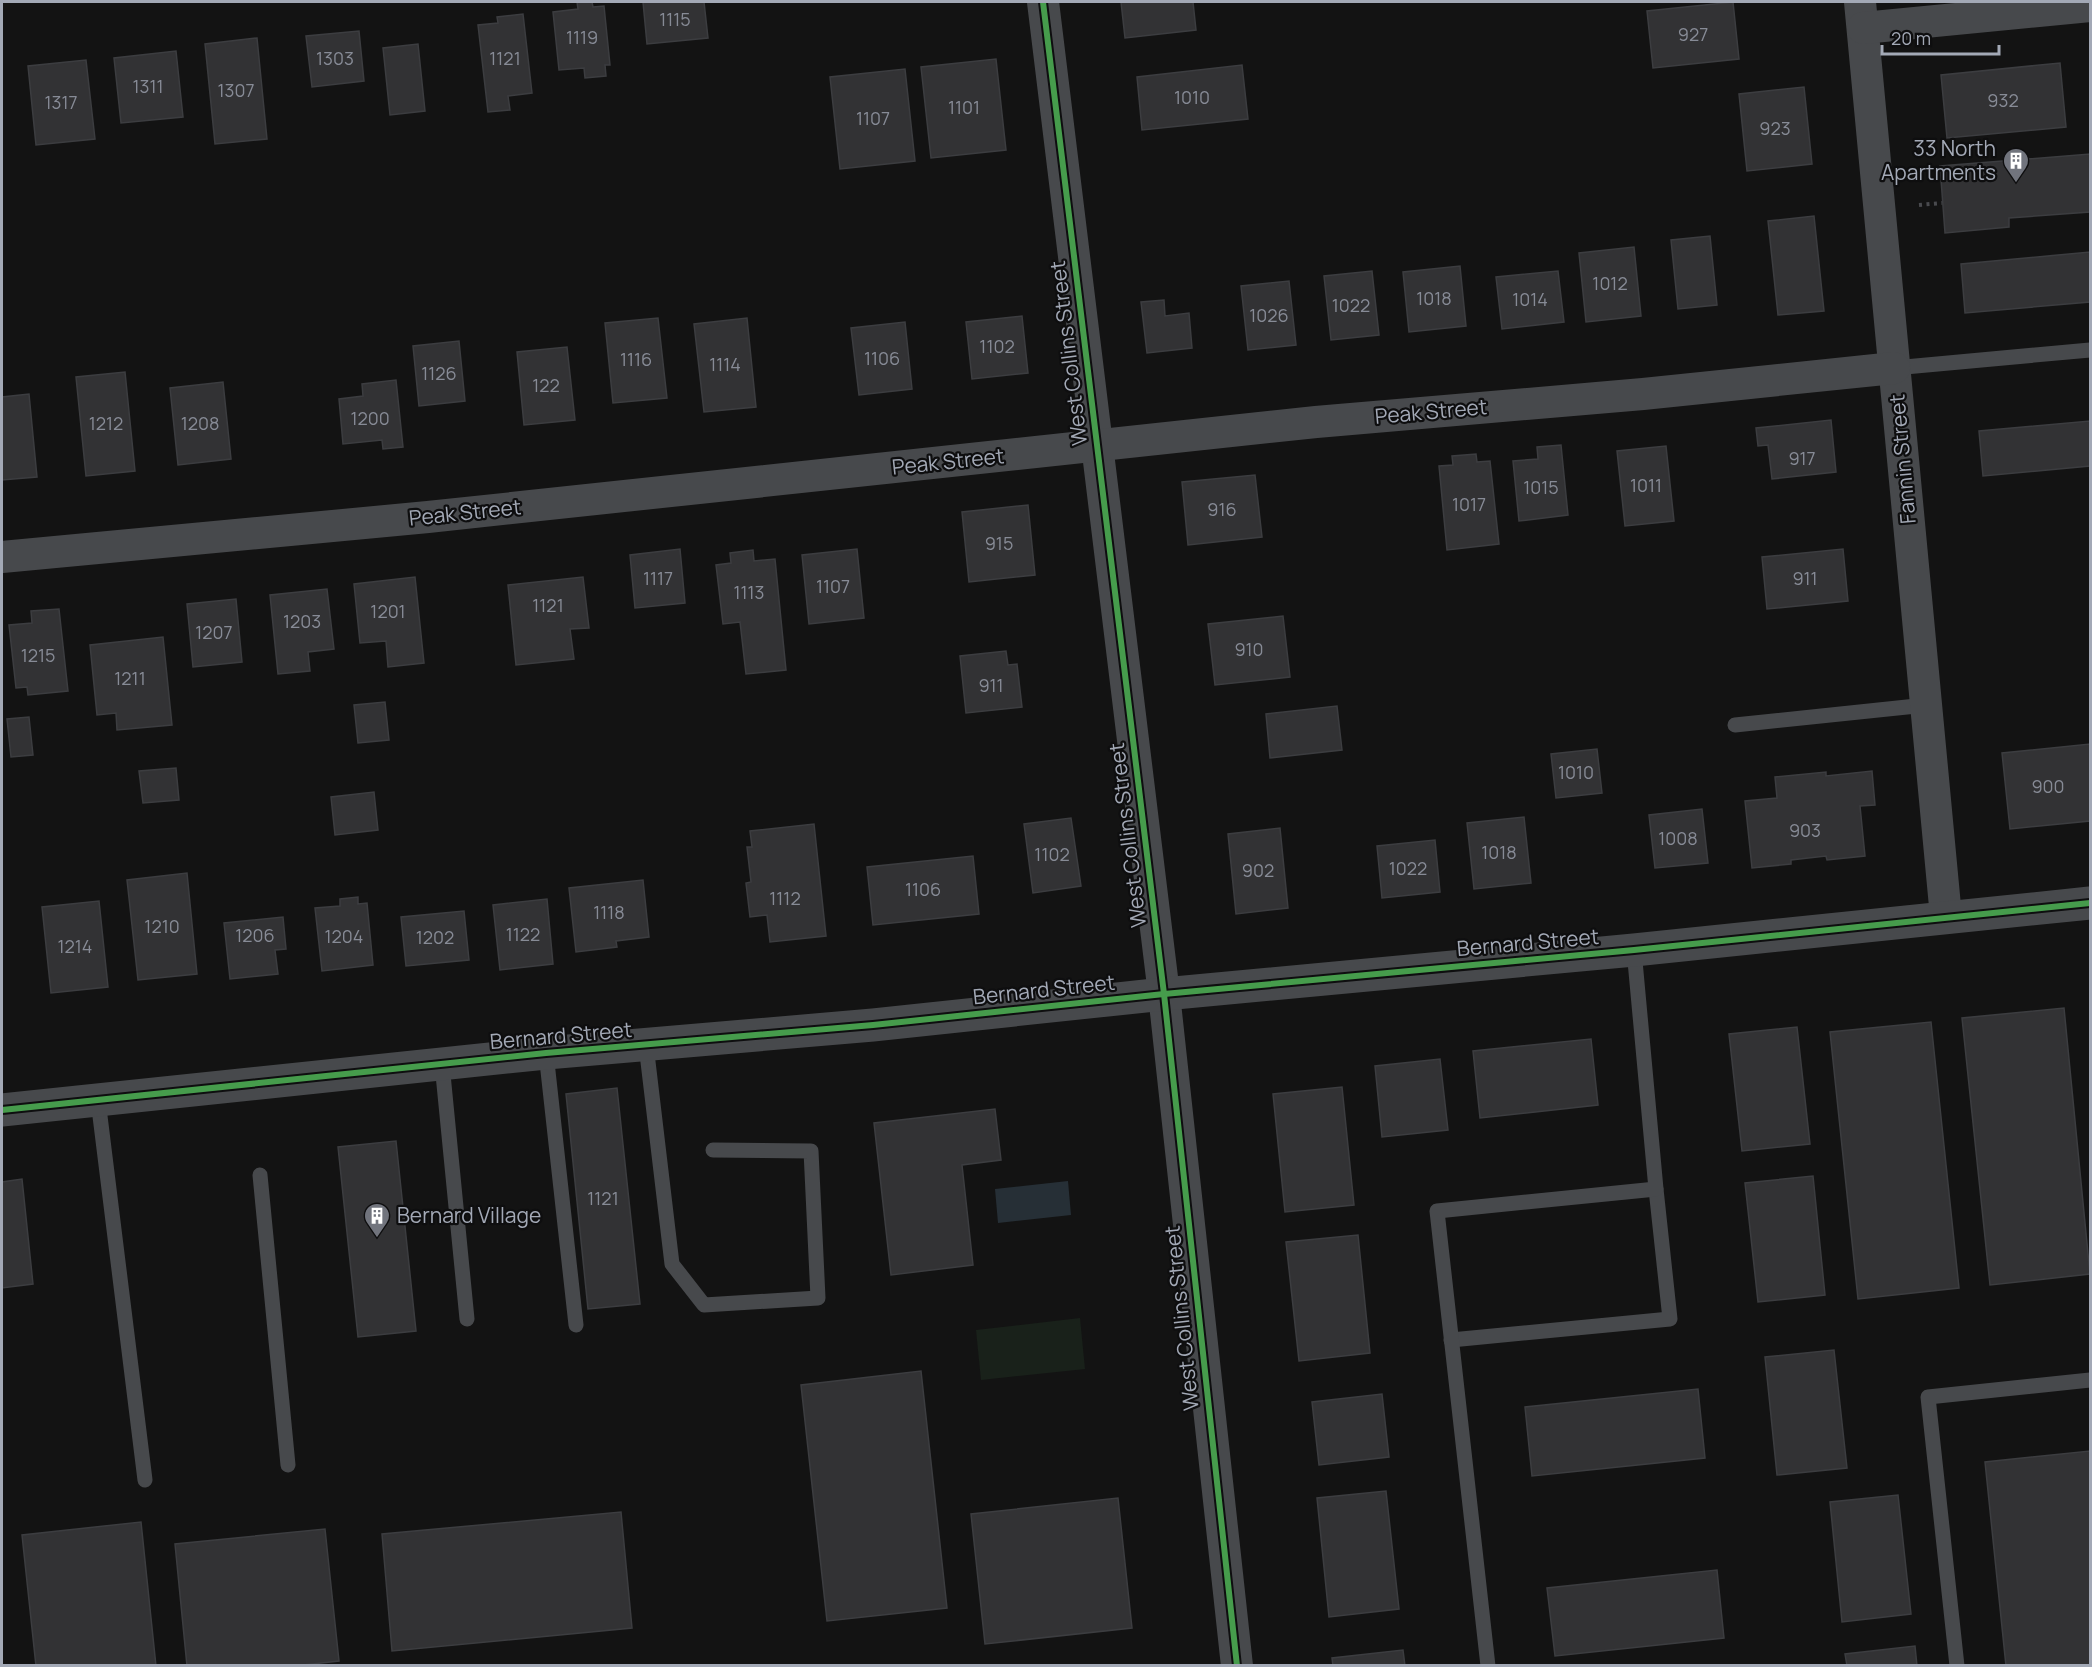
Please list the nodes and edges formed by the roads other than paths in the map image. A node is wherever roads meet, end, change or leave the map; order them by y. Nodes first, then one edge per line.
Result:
1 (1043, 2) edge
2 (2091, 6) edge
3 (1862, 15) edge
4 (2091, 350) edge
5 (1894, 368) junction
6 (1097, 446) junction
7 (2, 557) edge
8 (1926, 705) junction
9 (1736, 725) dead end
10 (2091, 903) edge
11 (1946, 917) junction
12 (1634, 950) junction
13 (1164, 994) junction
14 (646, 1045) junction
15 (546, 1053) junction
16 (442, 1064) junction
17 (98, 1100) junction
18 (2, 1110) edge
19 (713, 1150) dead end
20 (260, 1175) dead end
21 (1656, 1189) junction
22 (467, 1319) dead end
23 (576, 1325) dead end
24 (1451, 1340) junction
25 (2091, 1380) edge
26 (288, 1465) dead end
27 (145, 1480) dead end
28 (1237, 1665) edge
29 (1488, 1665) edge
30 (1957, 1665) edge

1 - 6 street, West Collins Street
2 - 3 street
3 - 5 street, Fannin Street
4 - 5 lane
5 - 6 street, Peak Street
5 - 8 street, Fannin Street
6 - 7 street, Peak Street
6 - 13 street, West Collins Street
8 - 9 lane
8 - 11 street, Fannin Street
10 - 11 street, Bernard Street
11 - 12 street, Bernard Street
12 - 13 street, Bernard Street
12 - 21 lane
13 - 14 street, Bernard Street
13 - 28 street, West Collins Street
14 - 15 street, Bernard Street
14 - 19 lane
15 - 16 street, Bernard Street
15 - 23 lane
16 - 17 street, Bernard Street
16 - 22 lane
17 - 18 street, Bernard Street
17 - 27 lane
20 - 26 lane
21 - 24 lane
21 - 24 lane
24 - 29 lane
25 - 30 lane

